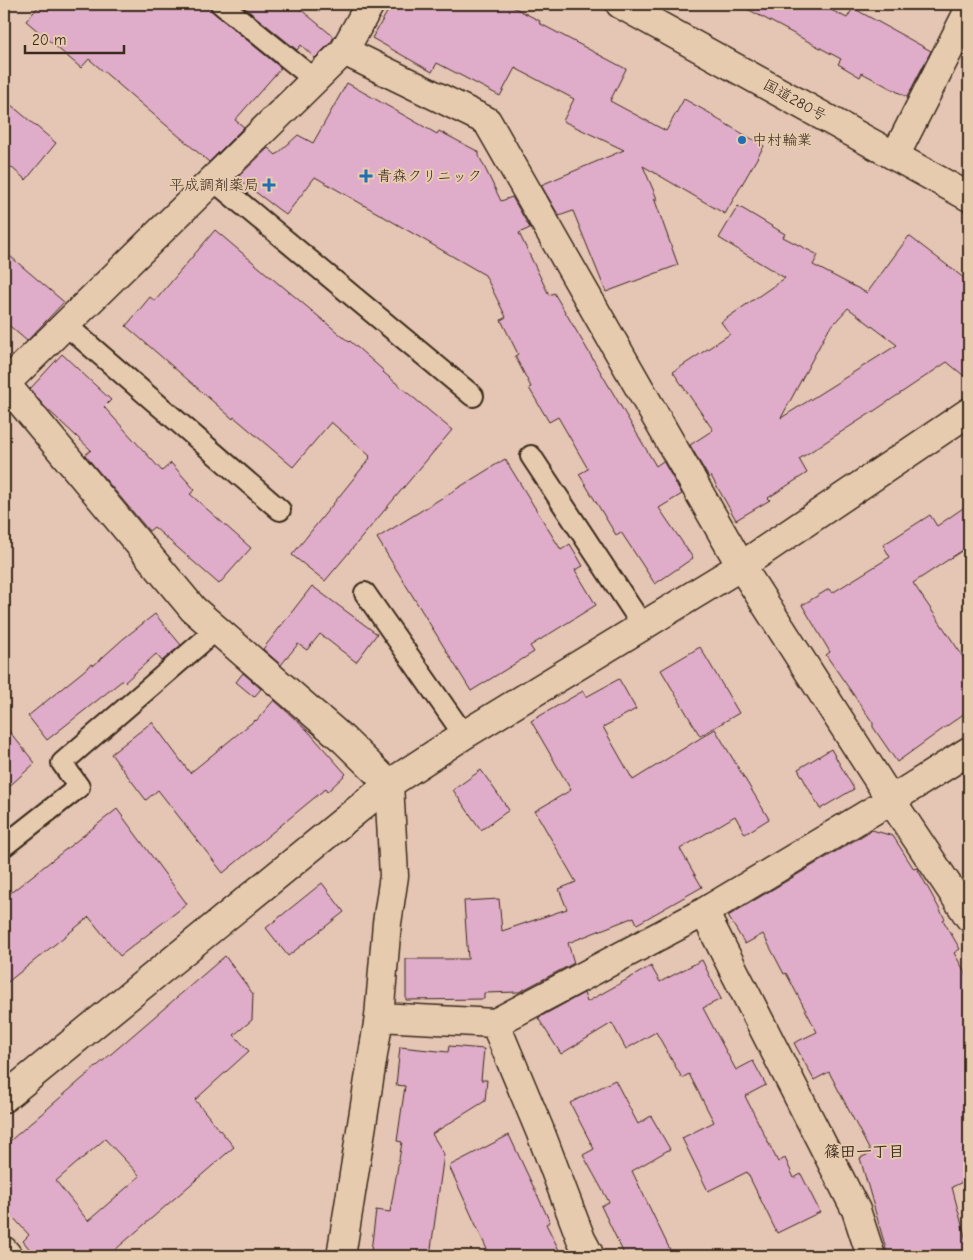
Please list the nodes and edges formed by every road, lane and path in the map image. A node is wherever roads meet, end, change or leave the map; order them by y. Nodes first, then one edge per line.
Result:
1 (221, 4) edge
2 (370, 4) edge
3 (620, 4) edge
4 (969, 10) edge
5 (344, 51) junction
6 (315, 80) junction
7 (896, 156) junction
8 (213, 180) junction
9 (969, 197) edge
10 (66, 325) junction
11 (4, 383) edge
12 (473, 396) dead end
13 (969, 412) edge
14 (531, 456) dead end
15 (280, 510) dead end
16 (741, 566) junction
17 (365, 593) dead end
18 (643, 626) junction
19 (216, 630) junction
20 (464, 735) junction
21 (969, 751) edge
22 (389, 784) junction
23 (891, 800) junction
24 (4, 846) edge
25 (704, 912) junction
26 (969, 917) edge
27 (379, 1017) junction
28 (495, 1022) junction
29 (4, 1098) edge
30 (4, 1251) edge
31 (8, 1256) edge
32 (341, 1256) edge
33 (590, 1256) edge
34 (871, 1256) edge

1 - 6 lane
2 - 5 main road
3 - 7 main road, 国道280号
4 - 7 main road
5 - 6 main road
5 - 16 main road
6 - 8 main road
7 - 9 main road, 国道280号
8 - 10 main road
8 - 12 lane
10 - 11 main road
10 - 15 lane
11 - 19 main road
13 - 16 main road
14 - 18 lane
16 - 18 main road
16 - 23 main road
17 - 20 lane
18 - 20 main road
19 - 22 main road
19 - 24 lane
20 - 22 main road
21 - 23 main road
22 - 27 main road
22 - 29 main road
23 - 25 main road
23 - 26 main road
25 - 28 main road
25 - 34 main road
27 - 28 main road
27 - 32 main road
28 - 33 main road
30 - 31 main road

